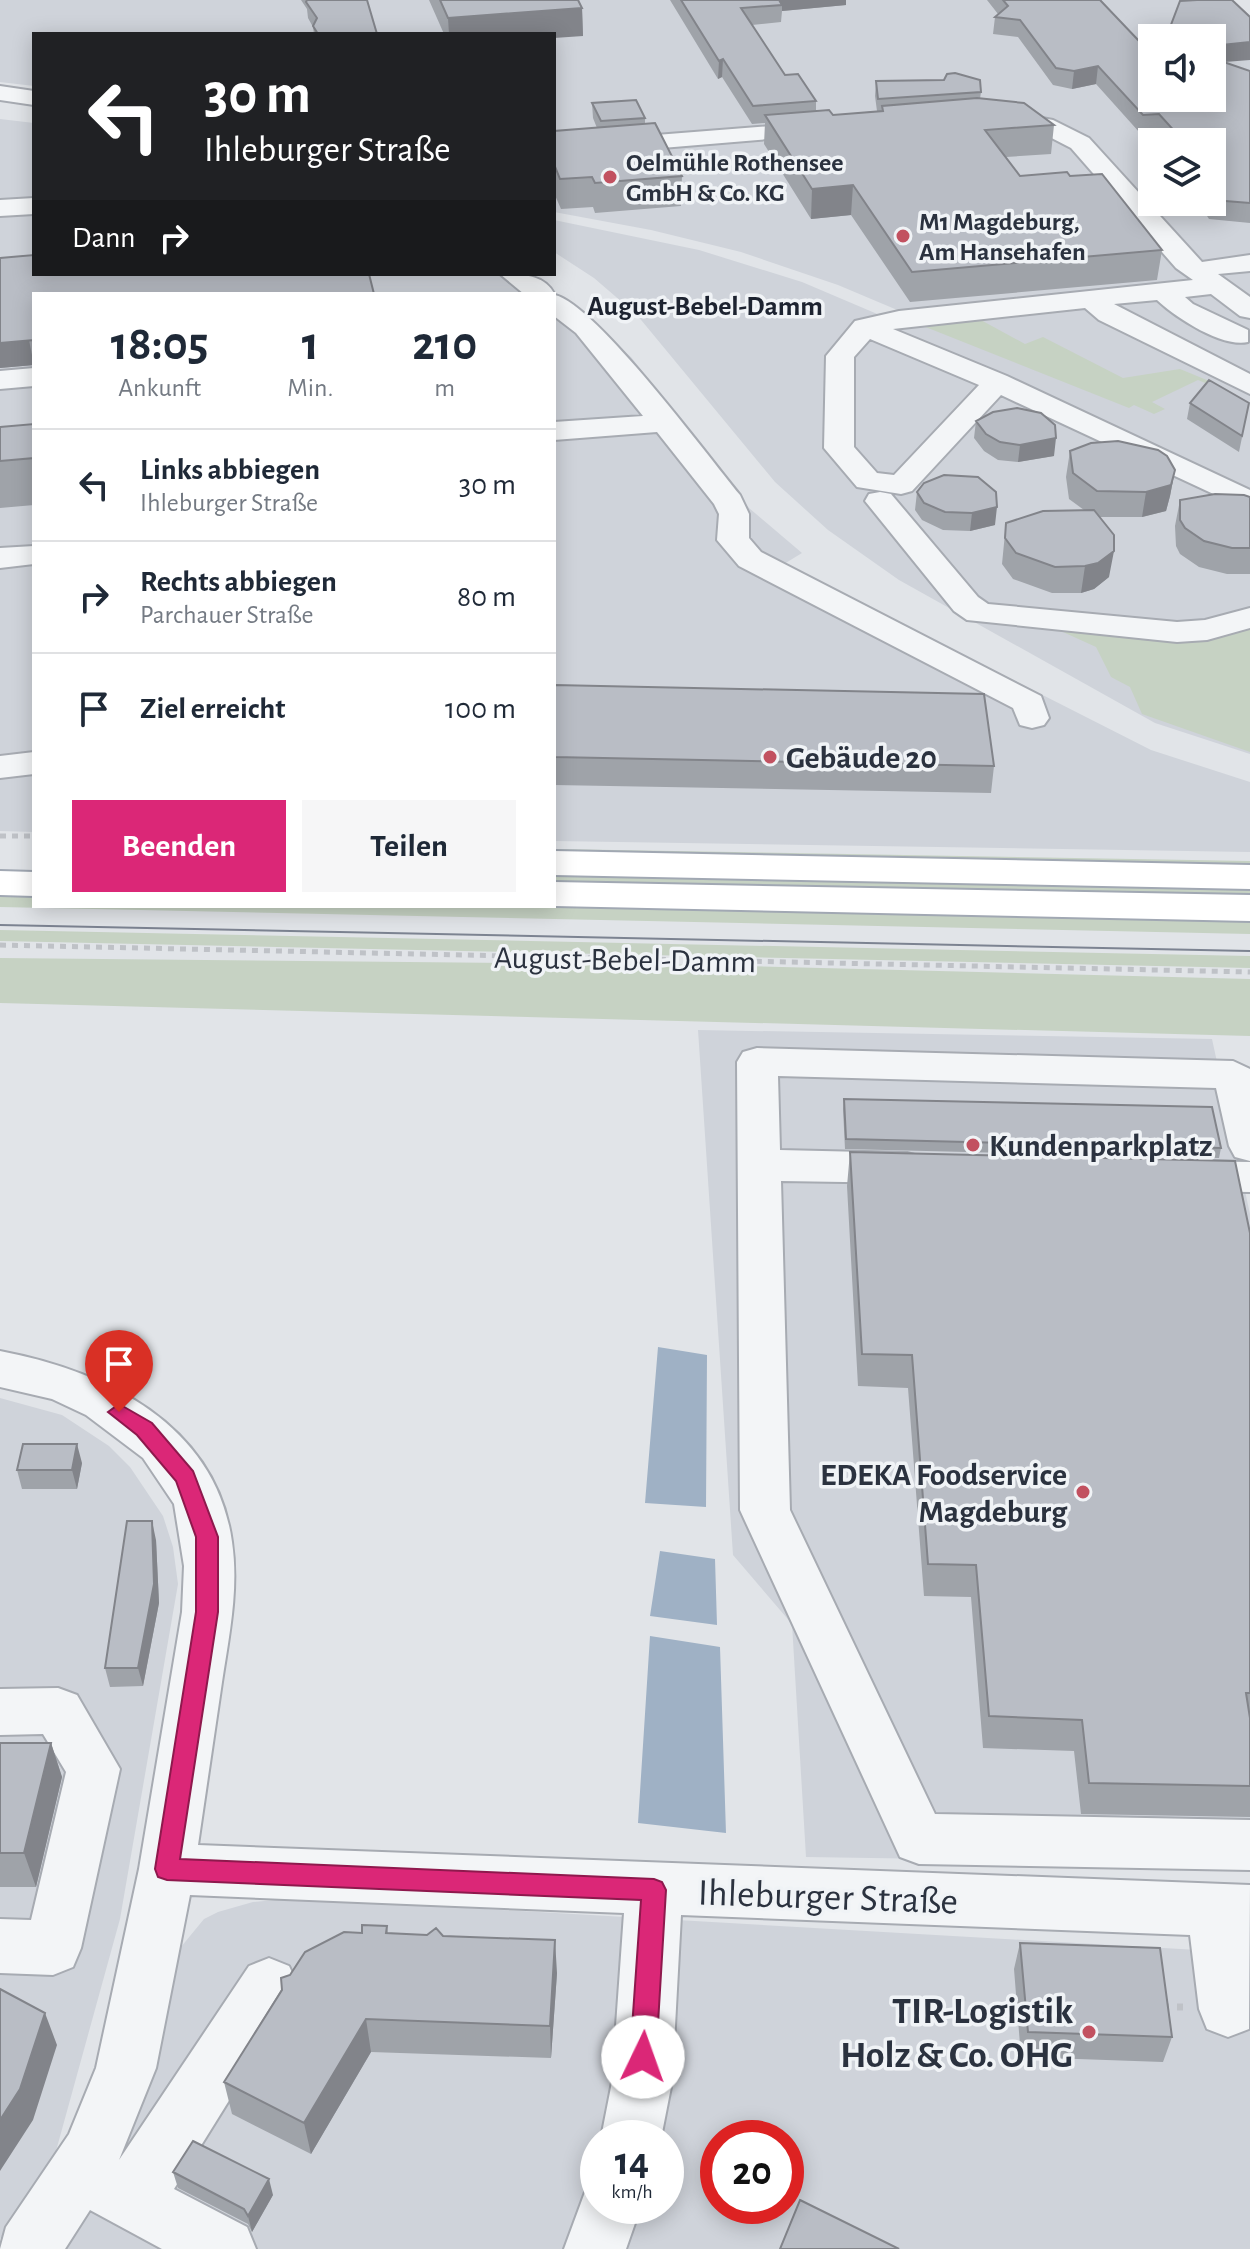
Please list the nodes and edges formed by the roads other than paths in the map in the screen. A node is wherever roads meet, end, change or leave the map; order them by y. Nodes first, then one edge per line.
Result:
1 (0, 93) edge
2 (32, 98) edge
3 (974, 117) edge
4 (845, 127) edge
5 (556, 150) edge
6 (32, 206) edge
7 (0, 208) edge
8 (1250, 263) edge
9 (516, 276) edge
10 (1205, 279) junction
11 (539, 292) edge
12 (1164, 292) junction
13 (1093, 300) junction
14 (556, 304) edge
15 (1250, 310) edge
16 (586, 327) junction
17 (865, 327) junction
18 (556, 330) edge
19 (1238, 336) dead end
20 (32, 377) edge
21 (0, 380) edge
22 (997, 382) junction
23 (1250, 385) edge
24 (664, 423) junction
25 (556, 431) edge
26 (880, 501) dead end
27 (1250, 502) edge
28 (32, 555) edge
29 (0, 558) edge
30 (1250, 618) edge
31 (1032, 718) dead end
32 (32, 763) edge
33 (0, 767) edge
34 (0, 853) edge
35 (32, 854) edge
36 (556, 863) edge
37 (1250, 877) edge
38 (0, 883) edge
39 (32, 884) edge
40 (556, 894) edge
41 (1250, 908) edge
42 (1250, 1146) edge
43 (760, 1165) junction
44 (947, 1169) edge
45 (1134, 1174) edge
46 (1250, 1177) edge
47 (0, 1369) edge
48 (0, 1712) edge
49 (1250, 1845) edge
50 (167, 1869) junction
51 (654, 1890) junction
52 (1232, 1910) edge
53 (0, 1946) edge
54 (269, 1985) dead end
55 (1228, 2009) dead end
56 (635, 2120) edge
57 (106, 2186) junction
58 (604, 2224) edge
59 (28, 2249) edge
60 (225, 2249) edge
61 (595, 2249) edge

1 - 2 street
3 - 10 street
4 - 5 street
6 - 7 street
8 - 10 street
9 - 11 street
10 - 12 street
10 - 15 street
12 - 13 street
12 - 19 street
13 - 17 street
13 - 23 street
14 - 16 street
16 - 18 street
16 - 24 street
17 - 22 street
17 - 22 street
20 - 21 street
22 - 27 street
24 - 25 street
24 - 31 street
26 - 30 street
28 - 29 street
32 - 33 street
34 - 35 main road
36 - 37 main road
38 - 39 main road
40 - 41 main road, August-Bebel-Damm
42 - 43 street
43 - 44 street
43 - 49 street
45 - 46 street
47 - 50 street
48 - 53 street
50 - 51 street, Ihleburger Straße
50 - 57 street
51 - 52 street, Ihleburger Straße
51 - 56 street
52 - 55 street
54 - 57 street
57 - 59 street
57 - 60 street
58 - 61 street

